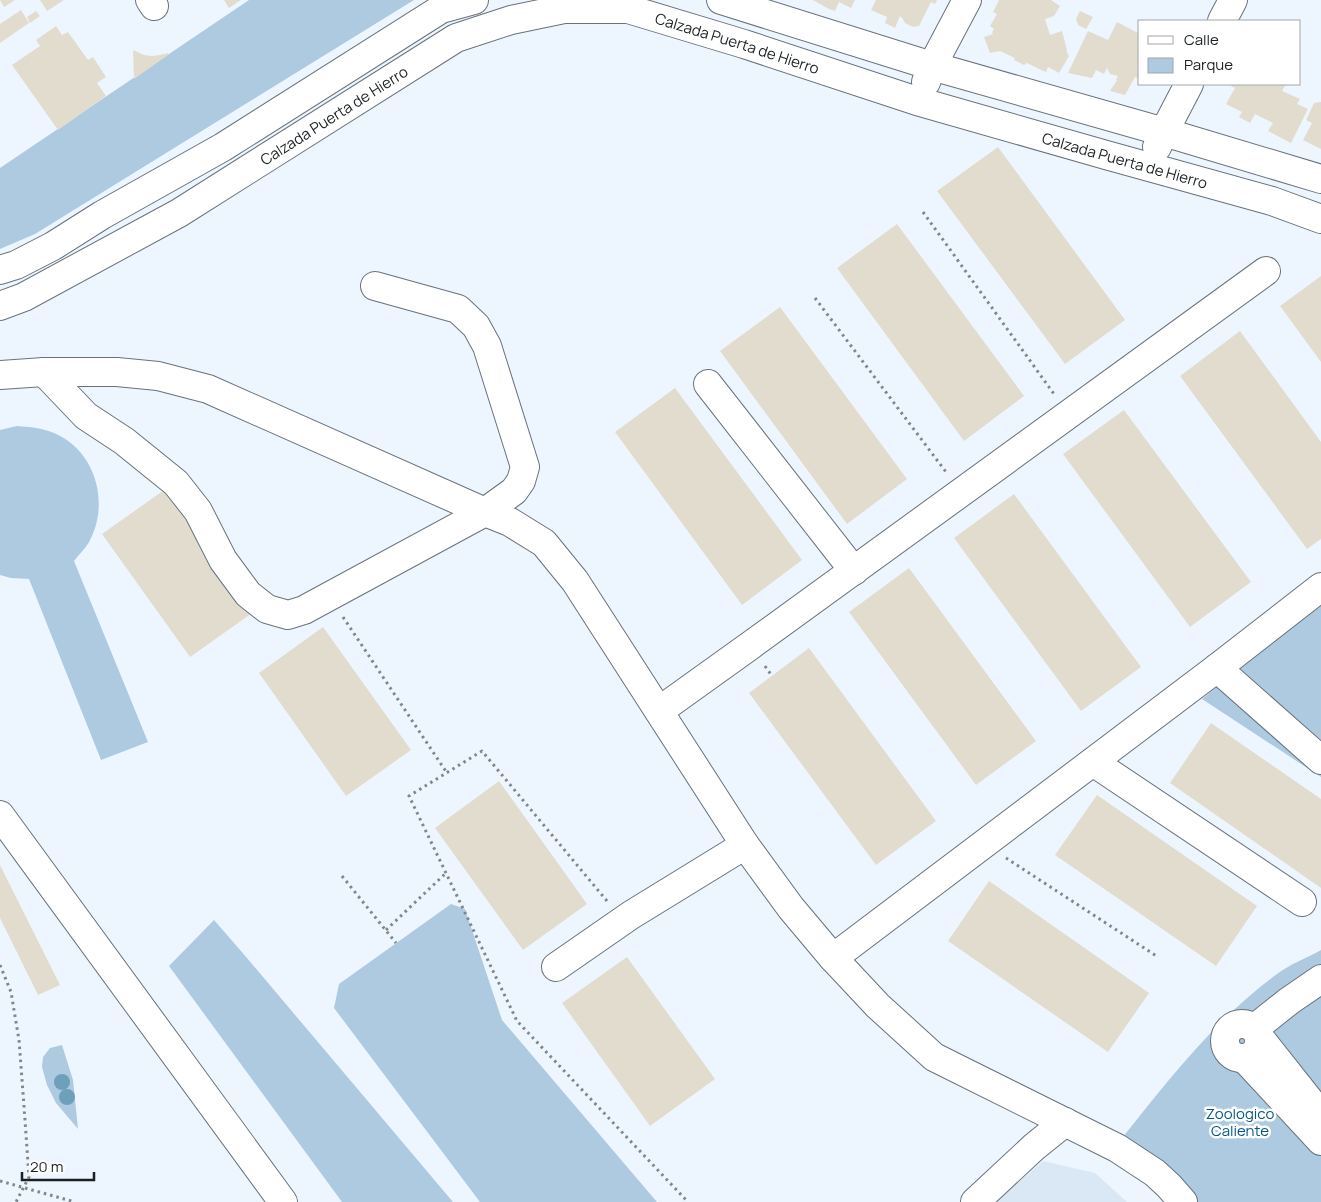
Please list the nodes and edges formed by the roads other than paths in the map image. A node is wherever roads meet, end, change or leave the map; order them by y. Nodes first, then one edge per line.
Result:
1 (474, 0) edge
2 (721, 0) edge
3 (967, 0) edge
4 (1233, 0) edge
5 (447, 4) edge
6 (627, 4) edge
7 (1223, 20) edge
8 (932, 66) junction
9 (1188, 85) edge
10 (917, 102) junction
11 (287, 106) junction
12 (1164, 132) junction
13 (305, 133) junction
14 (1149, 167) junction
15 (1321, 179) edge
16 (1321, 219) edge
17 (0, 270) edge
18 (1266, 272) dead end
19 (374, 286) dead end
20 (0, 306) edge
21 (44, 372) junction
22 (0, 375) edge
23 (708, 384) dead end
24 (485, 512) junction
25 (854, 571) junction
26 (1321, 587) edge
27 (1217, 668) junction
28 (658, 711) junction
29 (1321, 760) edge
30 (1093, 762) junction
31 (0, 814) edge
32 (745, 845) junction
33 (1302, 902) dead end
34 (833, 958) junction
35 (556, 967) dead end
36 (1321, 979) edge
37 (1253, 1042) junction
38 (1321, 1115) edge
39 (1065, 1122) junction
40 (1321, 1141) edge
41 (283, 1202) edge
42 (975, 1202) edge
43 (1183, 1202) edge

1 - 5 street
2 - 8 street
3 - 8 street
4 - 7 street
5 - 11 street
6 - 10 street, Calzada Puerta de Hierro
6 - 13 street, Calzada Puerta de Hierro
8 - 10 street
8 - 12 street
9 - 12 street
10 - 14 street, Calzada Puerta de Hierro
11 - 13 street
11 - 17 street
12 - 14 street
12 - 15 street
13 - 20 street, Calzada Puerta de Hierro
14 - 16 street, Calzada Puerta de Hierro
18 - 25 street
19 - 24 street
21 - 22 street
21 - 24 street
21 - 24 street
23 - 25 street
24 - 28 street
25 - 28 street
26 - 27 street
27 - 29 street
27 - 30 street
28 - 32 street
30 - 33 street
30 - 34 street
31 - 41 street
32 - 34 street
32 - 35 street
34 - 39 street
36 - 37 street
37 - 38 street
37 - 40 street
39 - 42 street
39 - 43 street

